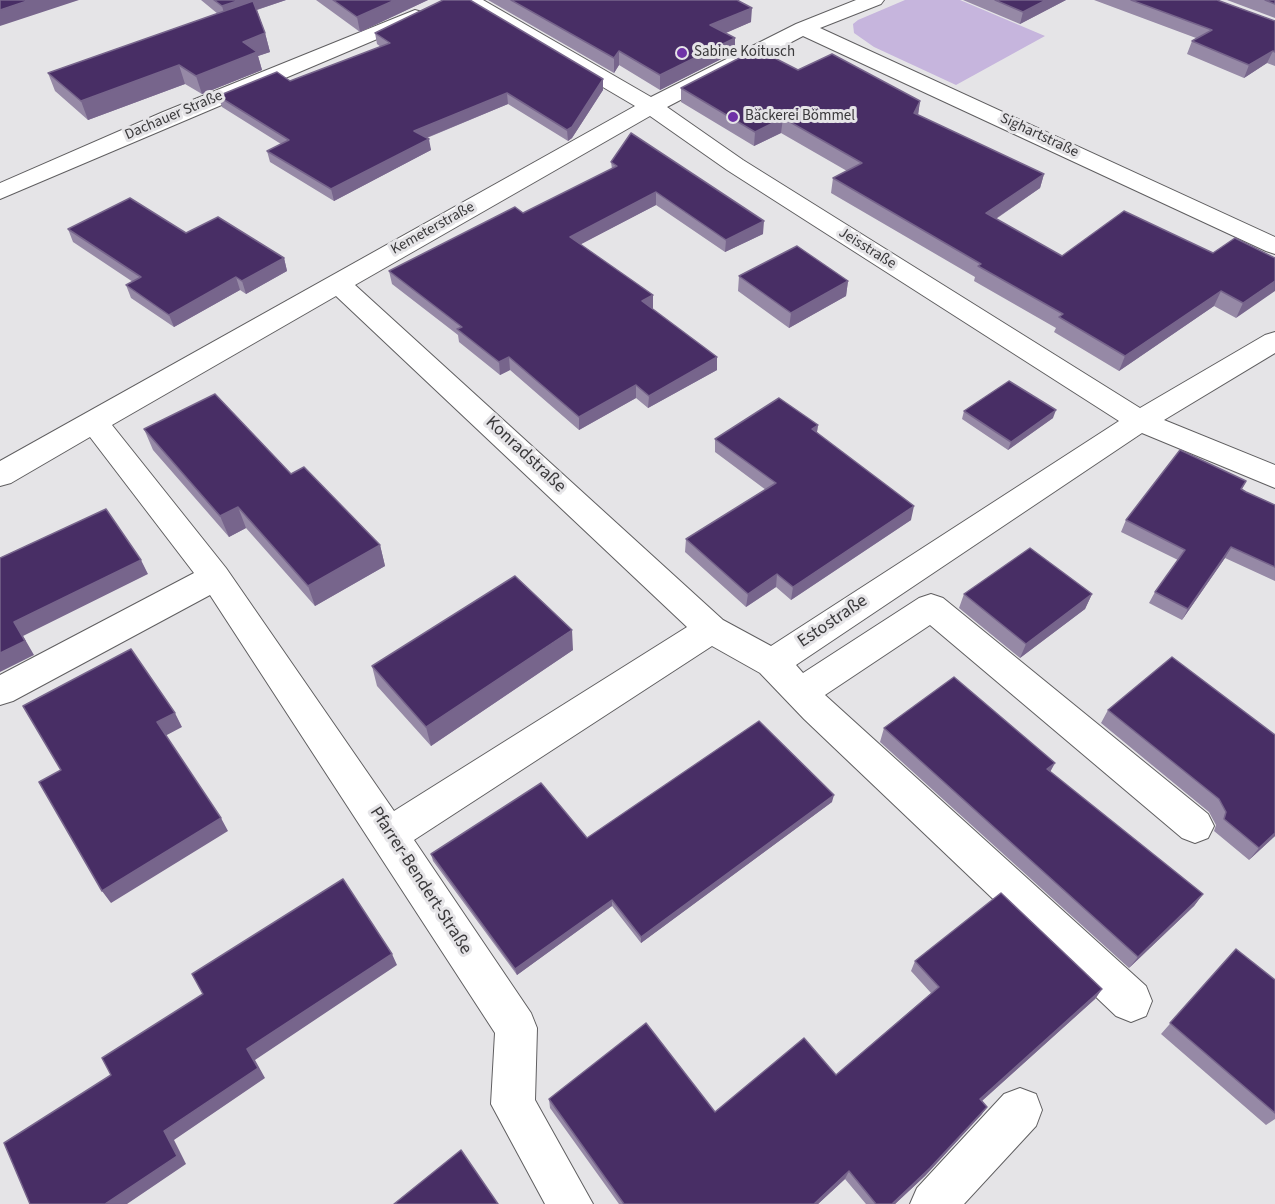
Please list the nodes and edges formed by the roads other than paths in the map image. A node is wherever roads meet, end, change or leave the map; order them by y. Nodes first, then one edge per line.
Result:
1 (469, 0) edge
2 (874, 0) edge
3 (430, 9) edge
4 (803, 28) junction
5 (651, 106) junction
6 (0, 192) edge
7 (1275, 246) edge
8 (338, 283) junction
9 (1275, 341) edge
10 (1140, 421) junction
11 (94, 422) junction
12 (0, 475) edge
13 (1275, 477) edge
14 (215, 578) junction
15 (711, 629) junction
16 (772, 663) junction
17 (1, 691) edge
18 (800, 693) junction
19 (1195, 826) dead end
20 (389, 835) junction
21 (1131, 1001) dead end
22 (1020, 1110) dead end
23 (570, 1204) edge
24 (933, 1204) edge

1 - 5 street, Jeisstraße
2 - 4 street, Kemeterstraße
3 - 6 street, Dachauer Straße
4 - 5 street, Kemeterstraße
4 - 7 street, Sighartstraße
5 - 8 street, Kemeterstraße
5 - 10 street, Jeisstraße
8 - 11 street, Kemeterstraße
8 - 15 street, Konradstraße
9 - 10 street, Estostraße
10 - 13 street, Jeisstraße
10 - 16 street, Estostraße
11 - 12 street, Kemeterstraße
11 - 14 street, Pfarrer-Bendert-Straße
14 - 17 street
14 - 20 street, Pfarrer-Bendert-Straße
15 - 16 street
15 - 20 street
16 - 18 street
18 - 19 street
18 - 21 street
20 - 23 street, Pfarrer-Bendert-Straße
22 - 24 street

